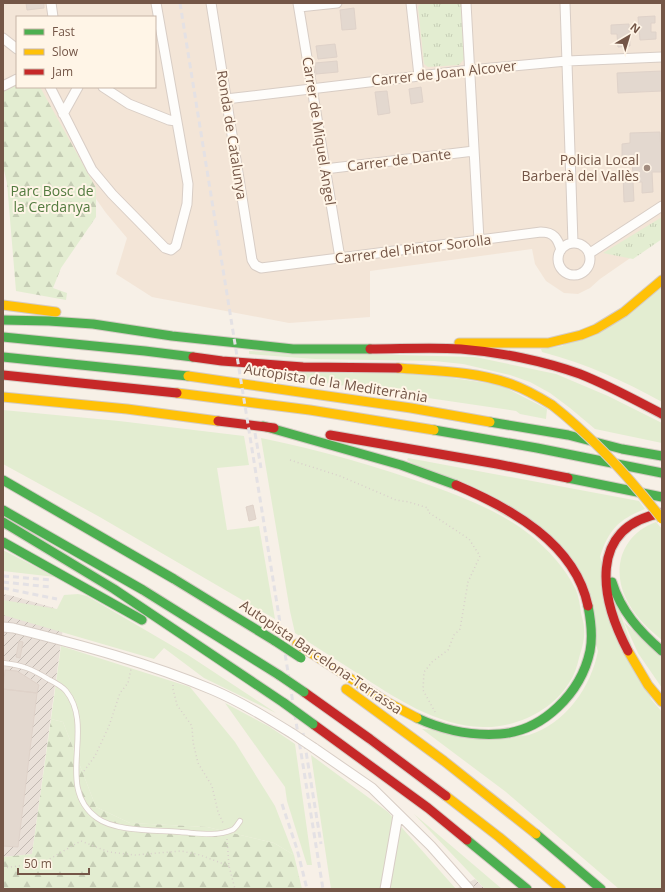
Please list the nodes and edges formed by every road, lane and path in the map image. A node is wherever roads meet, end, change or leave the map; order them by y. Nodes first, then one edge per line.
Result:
1 (51, 3) edge
2 (156, 3) edge
3 (211, 3) edge
4 (337, 3) edge
5 (411, 3) edge
6 (466, 3) edge
7 (565, 3) edge
8 (298, 5) edge
9 (53, 16) edge
10 (3, 38) edge
11 (16, 48) edge
12 (662, 57) edge
13 (567, 61) junction
14 (470, 70) junction
15 (419, 76) junction
16 (16, 80) edge
17 (3, 86) edge
18 (50, 88) edge
19 (77, 88) edge
20 (105, 88) edge
21 (312, 89) junction
22 (226, 99) junction
23 (63, 114) junction
24 (176, 121) junction
25 (474, 151) junction
26 (325, 168) junction
27 (662, 206) edge
28 (479, 240) junction
29 (573, 243) junction
30 (561, 250) junction
31 (590, 253) junction
32 (340, 258) junction
33 (255, 266) joint
34 (662, 280) edge
35 (3, 305) edge
36 (3, 320) edge
37 (3, 337) edge
38 (212, 340) junction
39 (363, 349) junction
40 (3, 357) edge
41 (3, 376) edge
42 (3, 397) edge
43 (662, 414) edge
44 (262, 426) junction
45 (662, 456) edge
46 (290, 460) dead end
47 (662, 473) edge
48 (3, 480) edge
49 (662, 497) edge
50 (3, 510) edge
51 (662, 512) edge
52 (662, 519) edge
53 (3, 522) edge
54 (3, 542) edge
55 (613, 544) junction
56 (170, 576) junction
57 (250, 615) dead end
58 (3, 627) edge
59 (294, 642) dead end
60 (662, 651) edge
61 (304, 660) dead end
62 (133, 661) junction
63 (3, 663) edge
64 (174, 675) junction
65 (338, 684) dead end
66 (662, 702) edge
67 (284, 706) junction
68 (445, 729) junction
69 (77, 781) junction
70 (398, 815) junction
71 (240, 821) dead end
72 (226, 831) junction
73 (229, 866) junction
74 (3, 868) edge
75 (234, 889) edge
76 (385, 889) edge
77 (469, 889) edge
78 (527, 889) edge
79 (561, 889) edge
80 (601, 889) edge

1 - 9 street
2 - 24 street
3 - 22 street, Ronda de Catalunya
4 - 8 street
5 - 15 street
6 - 14 street
7 - 13 street
8 - 21 street, Carrer de Miquel Angel
10 - 11 street
12 - 13 street, Carrer de Joan Alcover
13 - 14 street, Carrer de Joan Alcover
13 - 29 street
14 - 15 street, Carrer de Joan Alcover
14 - 25 street
15 - 21 street, Carrer de Joan Alcover
16 - 17 street
18 - 23 street
19 - 23 street
20 - 24 street
21 - 22 street, Carrer de Joan Alcover
21 - 26 street, Carrer de Miquel Angel
22 - 33 street, Ronda de Catalunya
23 - 24 street
25 - 26 street, Carrer de Dante
25 - 28 street
26 - 32 street, Carrer de Miquel Angel
27 - 31 street
28 - 30 street, Carrer del Pintor Sorolla
28 - 32 street, Carrer del Pintor Sorolla
29 - 30 street
29 - 31 street
30 - 31 street
32 - 33 street, Carrer del Pintor Sorolla
34 - 39 main road
35 - 38 main road
36 - 38 main road
37 - 52 main road, bridge
38 - 39 main road
39 - 43 main road
40 - 45 main road, Autopista de la Mediterrània
41 - 47 main road
42 - 44 main road
44 - 49 main road
44 - 68 main road
46 - 68 path
48 - 56 main road, Autopista Barcelona-Terrassa
50 - 79 main road, bridge
51 - 55 main road
53 - 67 main road
54 - 67 main road
55 - 60 main road
55 - 66 main road
56 - 57 main road
56 - 61 main road, Autopista Barcelona-Terrassa, bridge
58 - 62 street
59 - 68 main road
62 - 64 street
62 - 69 path
63 - 69 lane
64 - 70 street, bridge
64 - 72 path
65 - 80 main road, Autopista Barcelona-Terrassa
67 - 78 main road, bridge
69 - 72 lane
70 - 76 street
70 - 77 street
71 - 72 lane
72 - 73 path
73 - 74 path
73 - 75 path

